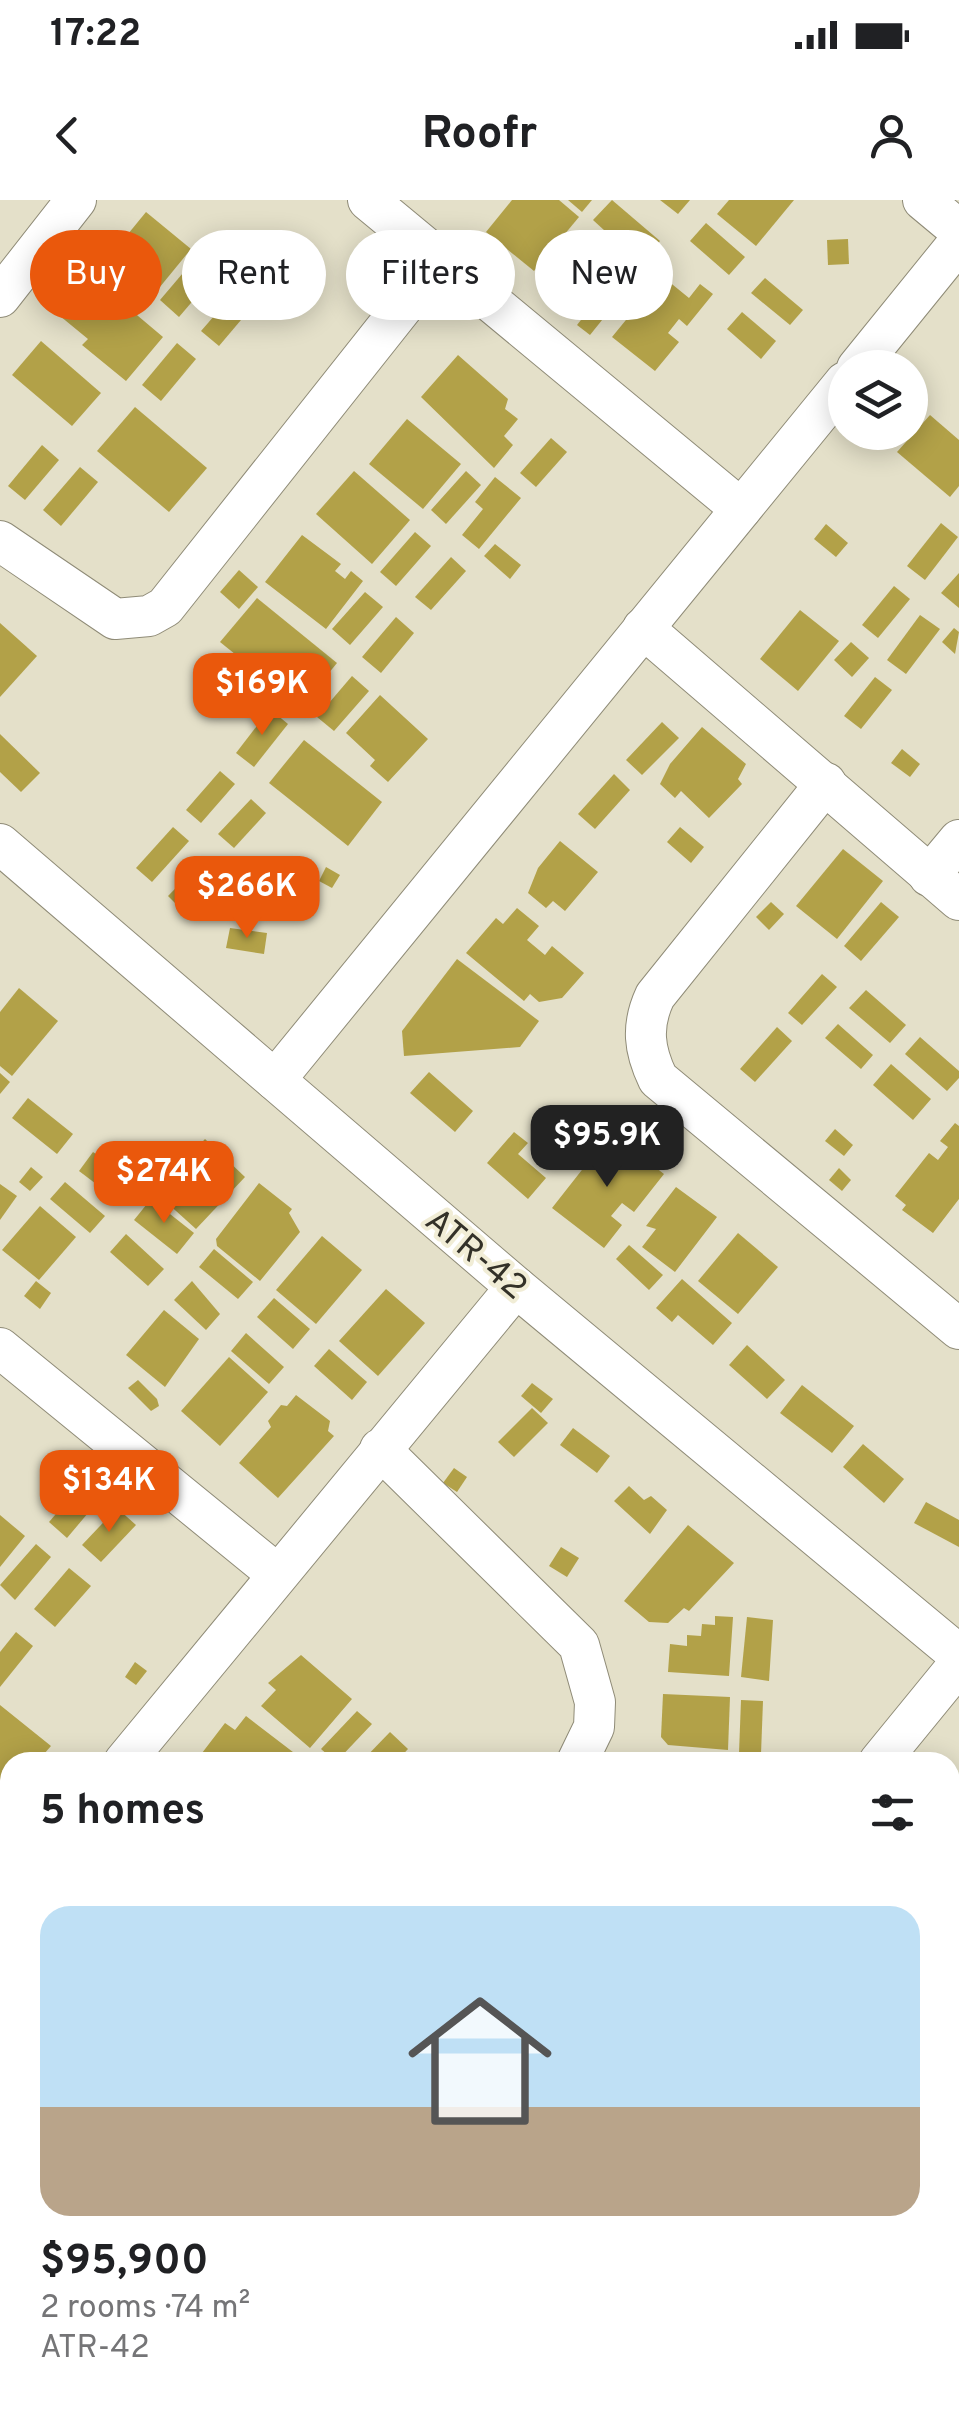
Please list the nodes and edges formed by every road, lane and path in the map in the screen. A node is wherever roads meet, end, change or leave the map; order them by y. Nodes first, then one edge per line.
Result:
1 (76, 200) edge
2 (368, 200) edge
3 (924, 200) edge
4 (404, 230) edge
5 (959, 230) edge
6 (959, 242) edge
7 (0, 296) edge
8 (392, 320) edge
9 (513, 320) edge
10 (871, 350) edge
11 (828, 403) edge
12 (741, 509) junction
13 (0, 541) edge
14 (643, 628) junction
15 (826, 783) junction
16 (959, 840) edge
17 (0, 844) edge
18 (944, 888) edge
19 (275, 1080) junction
20 (516, 1287) junction
21 (959, 1329) edge
22 (2, 1356) edge
23 (380, 1449) junction
24 (277, 1574) junction
25 (959, 1655) edge
26 (959, 1664) edge
27 (132, 1752) edge
28 (582, 1752) edge
29 (887, 1752) edge

1 - 7 street
2 - 4 street
3 - 5 street
6 - 10 street
8 - 13 street
9 - 12 street
11 - 12 street
12 - 14 street
14 - 15 street
14 - 19 street
15 - 18 street
15 - 21 street
16 - 18 street
17 - 19 street, ATR-42
19 - 20 street, ATR-42
20 - 23 street
20 - 25 street, ATR-42
22 - 24 street
23 - 24 street
23 - 28 street
24 - 27 street
26 - 29 street

